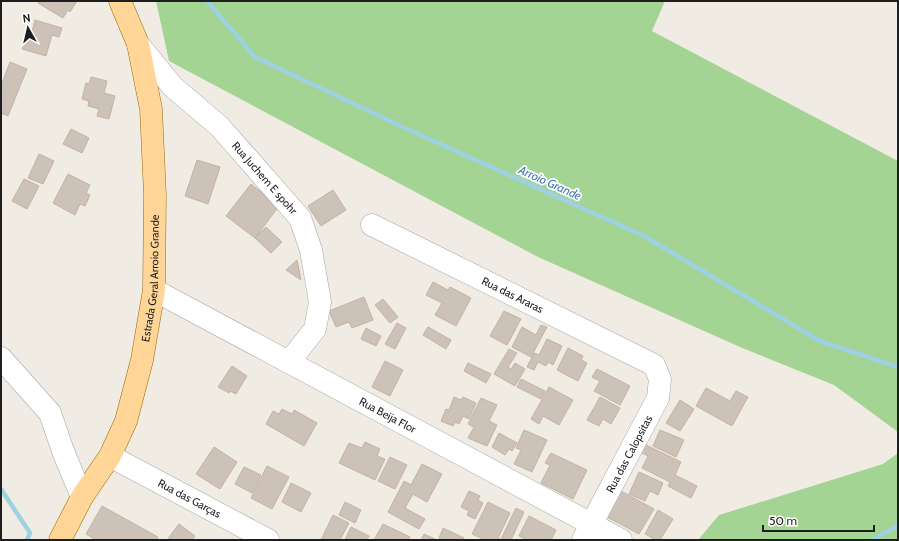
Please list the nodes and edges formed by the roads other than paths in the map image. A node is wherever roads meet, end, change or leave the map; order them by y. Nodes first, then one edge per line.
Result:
1 (120, 1) edge
2 (138, 44) junction
3 (372, 225) dead end
4 (154, 290) junction
5 (1, 358) edge
6 (289, 362) junction
7 (654, 365) joint
8 (110, 456) junction
9 (82, 497) junction
10 (587, 532) edge
11 (64, 539) edge
12 (268, 540) edge
13 (622, 540) edge

1 - 2 main road, Estrada Geral Arroio Grande
2 - 4 main road, Estrada Geral Arroio Grande
2 - 6 street, Rua Juchem E spohr
3 - 7 street, Rua das Araras
4 - 6 street, Rua Beija Flor
4 - 8 main road, Estrada Geral Arroio Grande
5 - 9 street
6 - 10 street, Rua Beija Flor
7 - 10 street, Rua das Calopsitas
8 - 9 main road, Estrada Geral Arroio Grande
8 - 12 street, Rua das Garças
9 - 11 main road, Estrada Geral Arroio Grande
10 - 13 street, Rua Beija Flor

